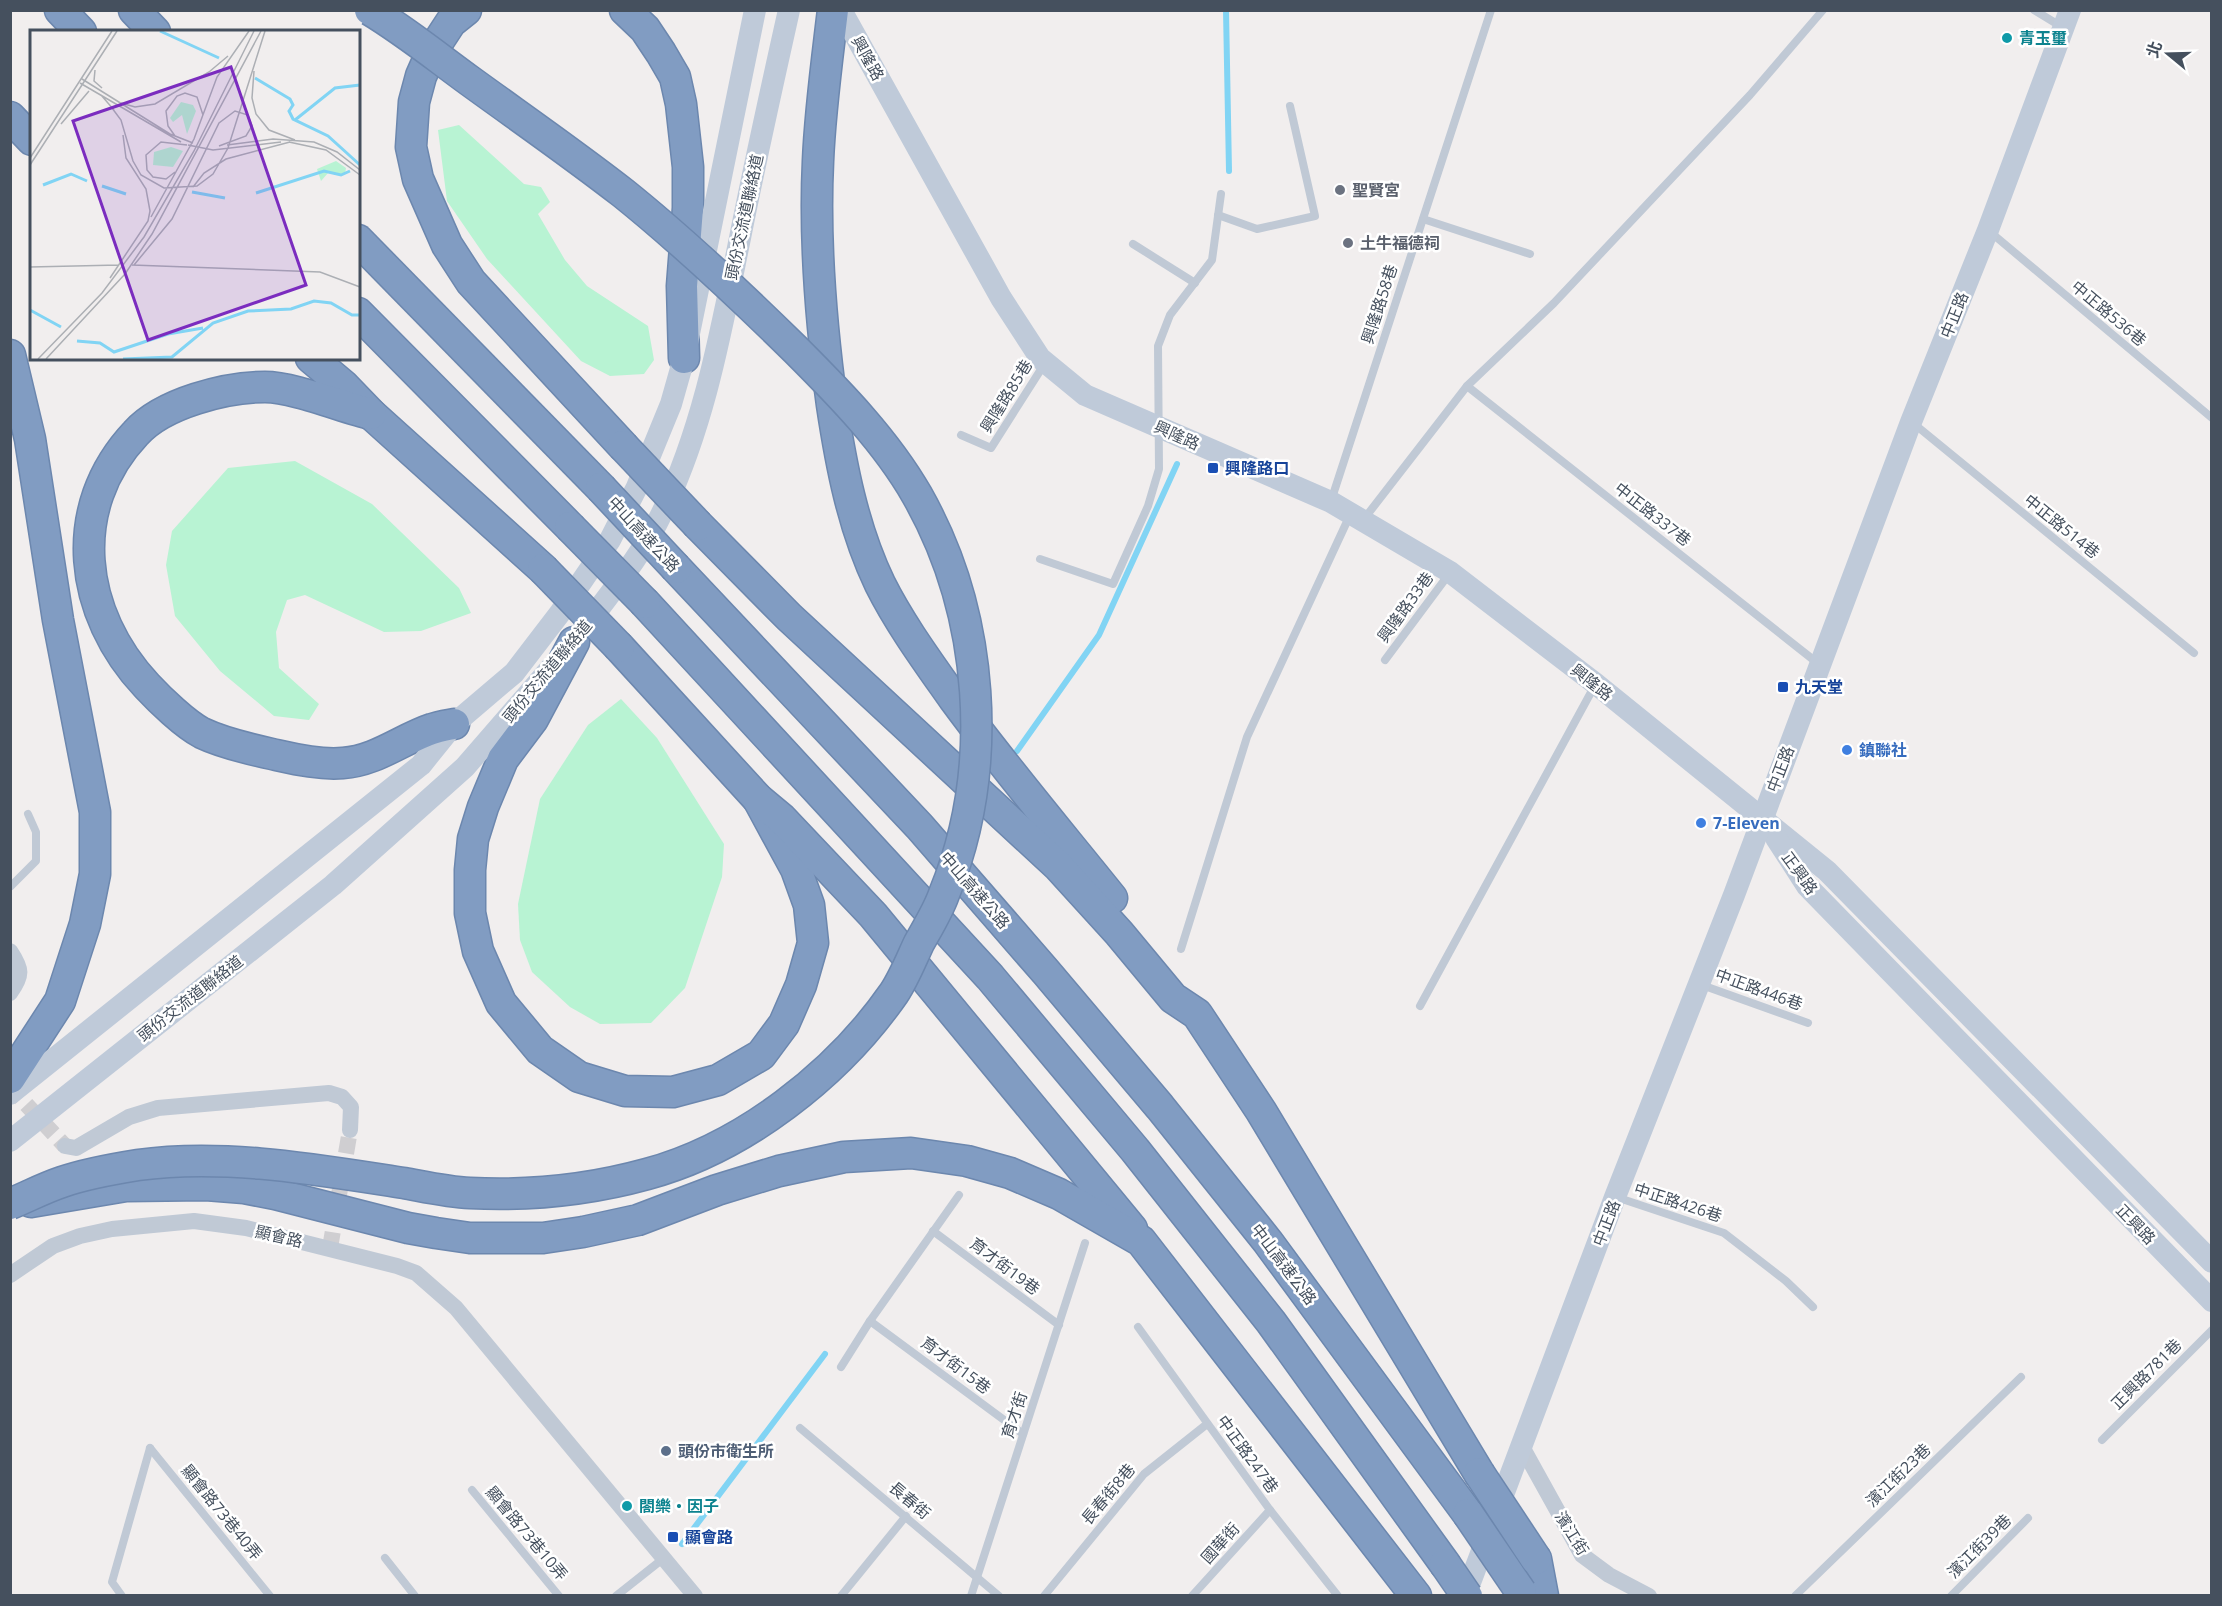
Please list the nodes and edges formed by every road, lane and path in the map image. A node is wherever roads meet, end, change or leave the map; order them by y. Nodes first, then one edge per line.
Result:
1 (60, 10) edge
2 (134, 10) edge
3 (370, 10) edge
4 (466, 10) edge
5 (625, 10) edge
6 (755, 10) edge
7 (789, 10) edge
8 (1491, 10) edge
9 (1823, 10) edge
10 (2034, 10) edge
11 (839, 11) edge
12 (2067, 19) edge
13 (79, 30) edge
14 (153, 30) edge
15 (1290, 106) dead end
16 (10, 117) edge
17 (30, 138) edge
18 (1221, 194) dead end
19 (1218, 215) junction
20 (1423, 219) junction
21 (1988, 230) junction
22 (360, 242) edge
23 (1133, 244) dead end
24 (1530, 254) dead end
25 (1195, 283) junction
26 (360, 315) edge
27 (10, 355) edge
28 (684, 358) junction
29 (313, 360) edge
30 (1045, 362) junction
31 (1467, 386) junction
32 (371, 414) junction
33 (2211, 418) edge
34 (1911, 422) junction
35 (1159, 427) junction
36 (961, 435) dead end
37 (1331, 502) junction
38 (1357, 517) junction
39 (1040, 559) dead end
40 (1450, 572) junction
41 (574, 642) junction
42 (2194, 653) dead end
43 (1385, 660) dead end
44 (1820, 666) junction
45 (1596, 684) junction
46 (454, 724) junction
47 (758, 799) junction
48 (28, 814) dead end
49 (1761, 817) junction
50 (10, 887) edge
51 (1181, 949) dead end
52 (10, 951) edge
53 (1699, 983) junction
54 (10, 993) edge
55 (1420, 1006) dead end
56 (1197, 1014) junction
57 (1808, 1023) dead end
58 (10, 1078) edge
59 (10, 1094) edge
60 (350, 1130) tunnel mouth
61 (10, 1141) edge
62 (65, 1146) dead end
63 (959, 1195) dead end
64 (1616, 1197) junction
65 (10, 1205) edge
66 (933, 1231) junction
67 (1141, 1242) junction
68 (1086, 1243) dead end
69 (2211, 1262) edge
70 (10, 1275) edge
71 (2211, 1301) edge
72 (1813, 1307) dead end
73 (870, 1321) junction
74 (1059, 1325) junction
75 (1138, 1327) dead end
76 (2211, 1330) edge
77 (841, 1367) dead end
78 (2021, 1377) dead end
79 (1207, 1424) junction
80 (800, 1428) dead end
81 (1023, 1434) junction
82 (2102, 1440) dead end
83 (1521, 1445) junction
84 (472, 1490) dead end
85 (1270, 1510) junction
86 (906, 1516) junction
87 (2028, 1518) dead end
88 (386, 1558) dead end
89 (664, 1558) junction
90 (977, 1576) junction
91 (122, 1596) edge
92 (270, 1596) edge
93 (415, 1596) edge
94 (559, 1596) edge
95 (616, 1596) edge
96 (695, 1596) edge
97 (841, 1596) edge
98 (971, 1596) edge
99 (999, 1596) edge
100 (1044, 1596) edge
101 (1192, 1596) edge
102 (1338, 1596) edge
103 (1416, 1596) edge
104 (1466, 1596) edge
105 (1525, 1596) edge
106 (1543, 1596) edge
107 (1649, 1596) edge
108 (1795, 1596) edge
109 (1951, 1596) edge

1 - 13 highway
2 - 14 highway
3 - 65 highway, bridge
4 - 56 highway, bridge
5 - 28 highway
6 - 28 main road, 頭份交流道聯絡道
7 - 41 main road, 頭份交流道聯絡道
8 - 20 lane, 興隆路58巷
9 - 31 lane
10 - 12 lane
11 - 30 main road, 興隆路
11 - 56 highway
12 - 21 main road, 中正路
15 - 19 lane
16 - 17 highway
18 - 19 lane
19 - 25 lane
20 - 24 lane
20 - 37 lane, 興隆路58巷
21 - 33 lane, 中正路536巷
21 - 34 main road, 中正路
22 - 105 highway, 中山高速公路, bridge
23 - 25 lane
25 - 35 lane
26 - 104 highway, bridge
27 - 58 highway
28 - 46 main road, 頭份交流道聯絡道
29 - 32 highway
30 - 35 main road, 興隆路
30 - 36 lane, 興隆路85巷
31 - 38 lane
31 - 44 lane, 中正路337巷
32 - 46 highway
32 - 47 highway, bridge
34 - 42 lane, 中正路514巷
34 - 44 main road, 中正路
35 - 37 main road, 興隆路
35 - 39 lane
37 - 38 main road, 興隆路
38 - 40 main road, 興隆路
38 - 51 lane
40 - 43 lane, 興隆路33巷
40 - 45 main road, 興隆路
41 - 47 highway
41 - 61 main road, 頭份交流道聯絡道
44 - 49 main road, 中正路
45 - 49 main road, 興隆路
45 - 55 lane
46 - 59 main road, 頭份交流道聯絡道
47 - 67 highway
48 - 50 lane
49 - 53 main road, 中正路
49 - 69 main road, 正興路
49 - 71 main road, 正興路
52 - 54 street
53 - 57 lane, 中正路446巷
53 - 64 main road, 中正路
56 - 106 highway, bridge
60 - 62 street
63 - 66 lane
64 - 72 lane, 中正路426巷
64 - 83 main road, 中正路
65 - 67 highway
66 - 73 lane
66 - 74 lane, 育才街19巷
67 - 103 highway
68 - 74 lane, 育才街
70 - 89 street, 顯會路
73 - 77 lane
73 - 81 lane, 育才街15巷
74 - 81 lane, 育才街
75 - 79 lane, 中正路247巷
76 - 82 lane, 正興路781巷
78 - 108 lane, 濱江街23巷
79 - 85 lane, 中正路247巷
79 - 100 lane, 長春街8巷
80 - 86 lane, 長春街
81 - 90 lane, 育才街
83 - 104 main road, 中正路
83 - 107 street, 濱江街
84 - 94 lane, 顯會路73巷10弄
85 - 101 lane, 國華街
85 - 102 lane, 中正路247巷
86 - 90 lane, 長春街
86 - 97 lane
87 - 109 lane, 濱江街39巷
88 - 93 lane
89 - 95 lane
89 - 96 street, 顯會路
90 - 98 lane, 育才街
90 - 99 lane, 長春街
91 - 92 lane, 顯會路73巷40弄

